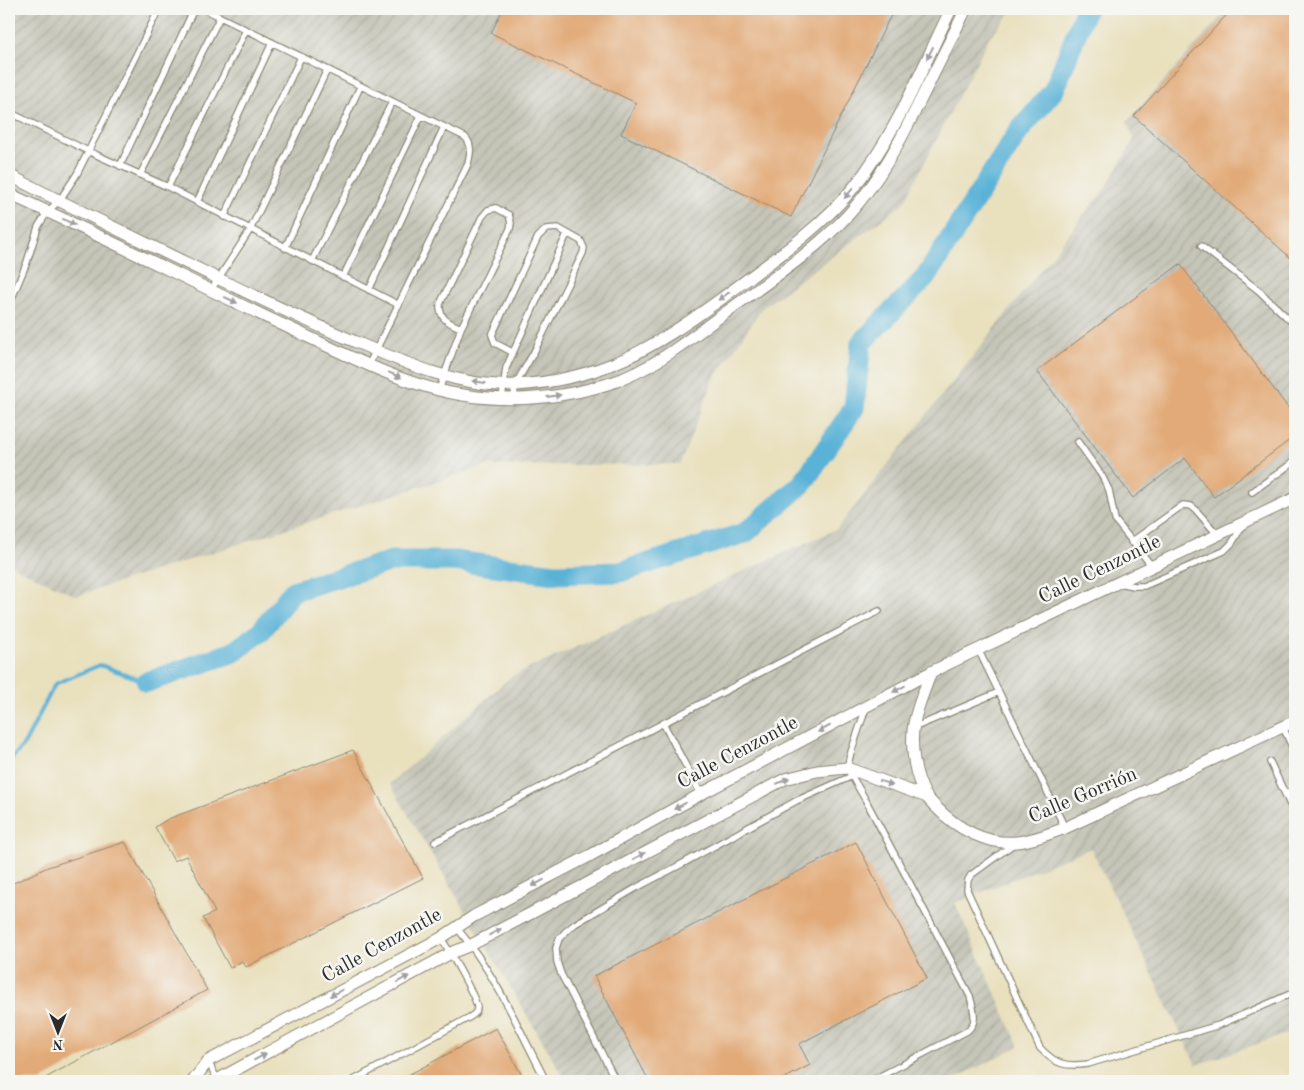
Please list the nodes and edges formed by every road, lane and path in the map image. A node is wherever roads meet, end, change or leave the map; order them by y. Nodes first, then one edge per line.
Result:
1 (159, 9) edge
2 (194, 9) edge
3 (204, 9) edge
4 (951, 9) edge
5 (966, 9) edge
6 (220, 17) junction
7 (246, 30) junction
8 (272, 43) junction
9 (301, 57) junction
10 (327, 70) junction
11 (360, 87) junction
12 (392, 102) junction
13 (9, 112) edge
14 (421, 116) junction
15 (444, 127) junction
16 (90, 152) junction
17 (120, 166) junction
18 (9, 175) edge
19 (140, 175) junction
20 (168, 188) junction
21 (9, 194) edge
22 (59, 201) junction
23 (197, 202) junction
24 (48, 212) junction
25 (224, 217) junction
26 (250, 230) junction
27 (567, 234) junction
28 (1201, 246) dead end
29 (285, 248) junction
30 (312, 261) junction
31 (343, 277) junction
32 (218, 278) junction
33 (210, 290) junction
34 (369, 290) junction
35 (9, 305) edge
36 (399, 305) junction
37 (1295, 325) edge
38 (461, 328) junction
39 (376, 351) junction
40 (512, 352) junction
41 (369, 364) junction
42 (443, 375) junction
43 (509, 385) junction
44 (439, 390) junction
45 (508, 399) junction
46 (1078, 442) dead end
47 (1295, 461) edge
48 (1252, 492) dead end
49 (1295, 498) edge
50 (1245, 521) junction
51 (1217, 534) junction
52 (1131, 542) junction
53 (1151, 565) junction
54 (1115, 583) junction
55 (879, 611) dead end
56 (978, 649) junction
57 (931, 672) junction
58 (999, 692) junction
59 (867, 706) junction
60 (1295, 721) edge
61 (663, 722) junction
62 (1283, 727) junction
63 (913, 728) junction
64 (1295, 753) edge
65 (1270, 762) dead end
66 (848, 772) junction
67 (1295, 789) edge
68 (701, 794) junction
69 (1286, 794) junction
70 (926, 797) junction
71 (1295, 815) edge
72 (1065, 828) junction
73 (435, 842) dead end
74 (1017, 842) junction
75 (456, 928) junction
76 (441, 938) junction
77 (471, 945) junction
78 (452, 954) junction
79 (1295, 992) edge
80 (208, 1061) junction
81 (192, 1081) edge
82 (217, 1081) edge
83 (352, 1081) edge
84 (546, 1081) edge
85 (616, 1081) edge
86 (871, 1081) edge

1 - 16 lane
2 - 17 lane
3 - 6 lane
4 -> 43 street
45 -> 5 street
6 - 7 lane
6 - 19 lane
7 - 8 lane
7 - 20 lane
8 - 9 lane
8 - 23 lane
9 - 10 lane
9 - 25 lane
10 - 11 lane
10 - 26 lane
11 - 12 lane
11 - 29 lane
12 - 14 lane
12 - 30 lane
13 - 16 lane
14 - 15 lane
14 - 31 lane
15 - 34 lane
15 - 36 lane
16 - 17 lane
16 - 22 lane
17 - 19 lane
18 - 22 street
19 - 20 lane
20 - 23 lane
21 - 24 street
22 - 24 lane
22 - 32 street
23 - 25 lane
24 -> 33 street
24 - 35 lane
25 - 26 lane
26 - 29 lane
26 - 32 lane
27 - 40 lane
27 - 40 lane
27 - 43 lane
28 - 37 lane
29 - 30 lane
30 - 31 lane
31 - 34 lane
32 - 33 lane
32 - 39 street
33 -> 41 street
34 - 36 lane
36 - 39 lane
38 - 38 lane
38 - 42 lane
39 - 41 lane
39 - 42 street
40 - 43 lane
41 -> 44 street
43 -> 42 street
42 - 44 lane
43 - 45 lane
43 - 45 lane
44 - 45 street
46 - 52 lane
47 - 48 lane
49 - 50 street, Calle Cenzontle
50 - 51 street, Calle Cenzontle
50 - 54 lane
51 - 52 lane
51 - 53 street, Calle Cenzontle
52 - 53 lane
53 - 54 street, Calle Cenzontle
54 - 56 street, Calle Cenzontle
55 - 61 lane
56 - 57 street, Calle Cenzontle
56 - 58 lane
57 -> 59 street, Calle Cenzontle
57 - 63 street, Calle Gorrión
58 - 63 lane
58 - 72 lane
59 - 66 lane
59 -> 68 street, Calle Cenzontle
60 - 62 street, Calle Gorrión
61 - 68 lane
61 - 73 lane
62 - 64 lane
62 - 72 street, Calle Gorrión
63 - 70 street, Calle Gorrión
65 - 69 lane
66 -> 70 street, Calle Cenzontle
77 -> 66 street, Calle Cenzontle
66 - 85 lane
66 - 86 lane
67 - 69 lane
68 -> 75 street, Calle Cenzontle
69 - 71 lane
70 - 74 street, Calle Gorrión
72 - 74 street, Calle Gorrión
74 - 79 lane
75 - 76 street, Calle Cenzontle
75 - 77 lane
76 - 78 lane
76 -> 80 street, Calle Cenzontle
77 - 78 street, Calle Cenzontle
77 - 84 lane
82 -> 78 street, Calle Cenzontle
78 - 83 lane
80 - 81 street
80 - 82 lane

